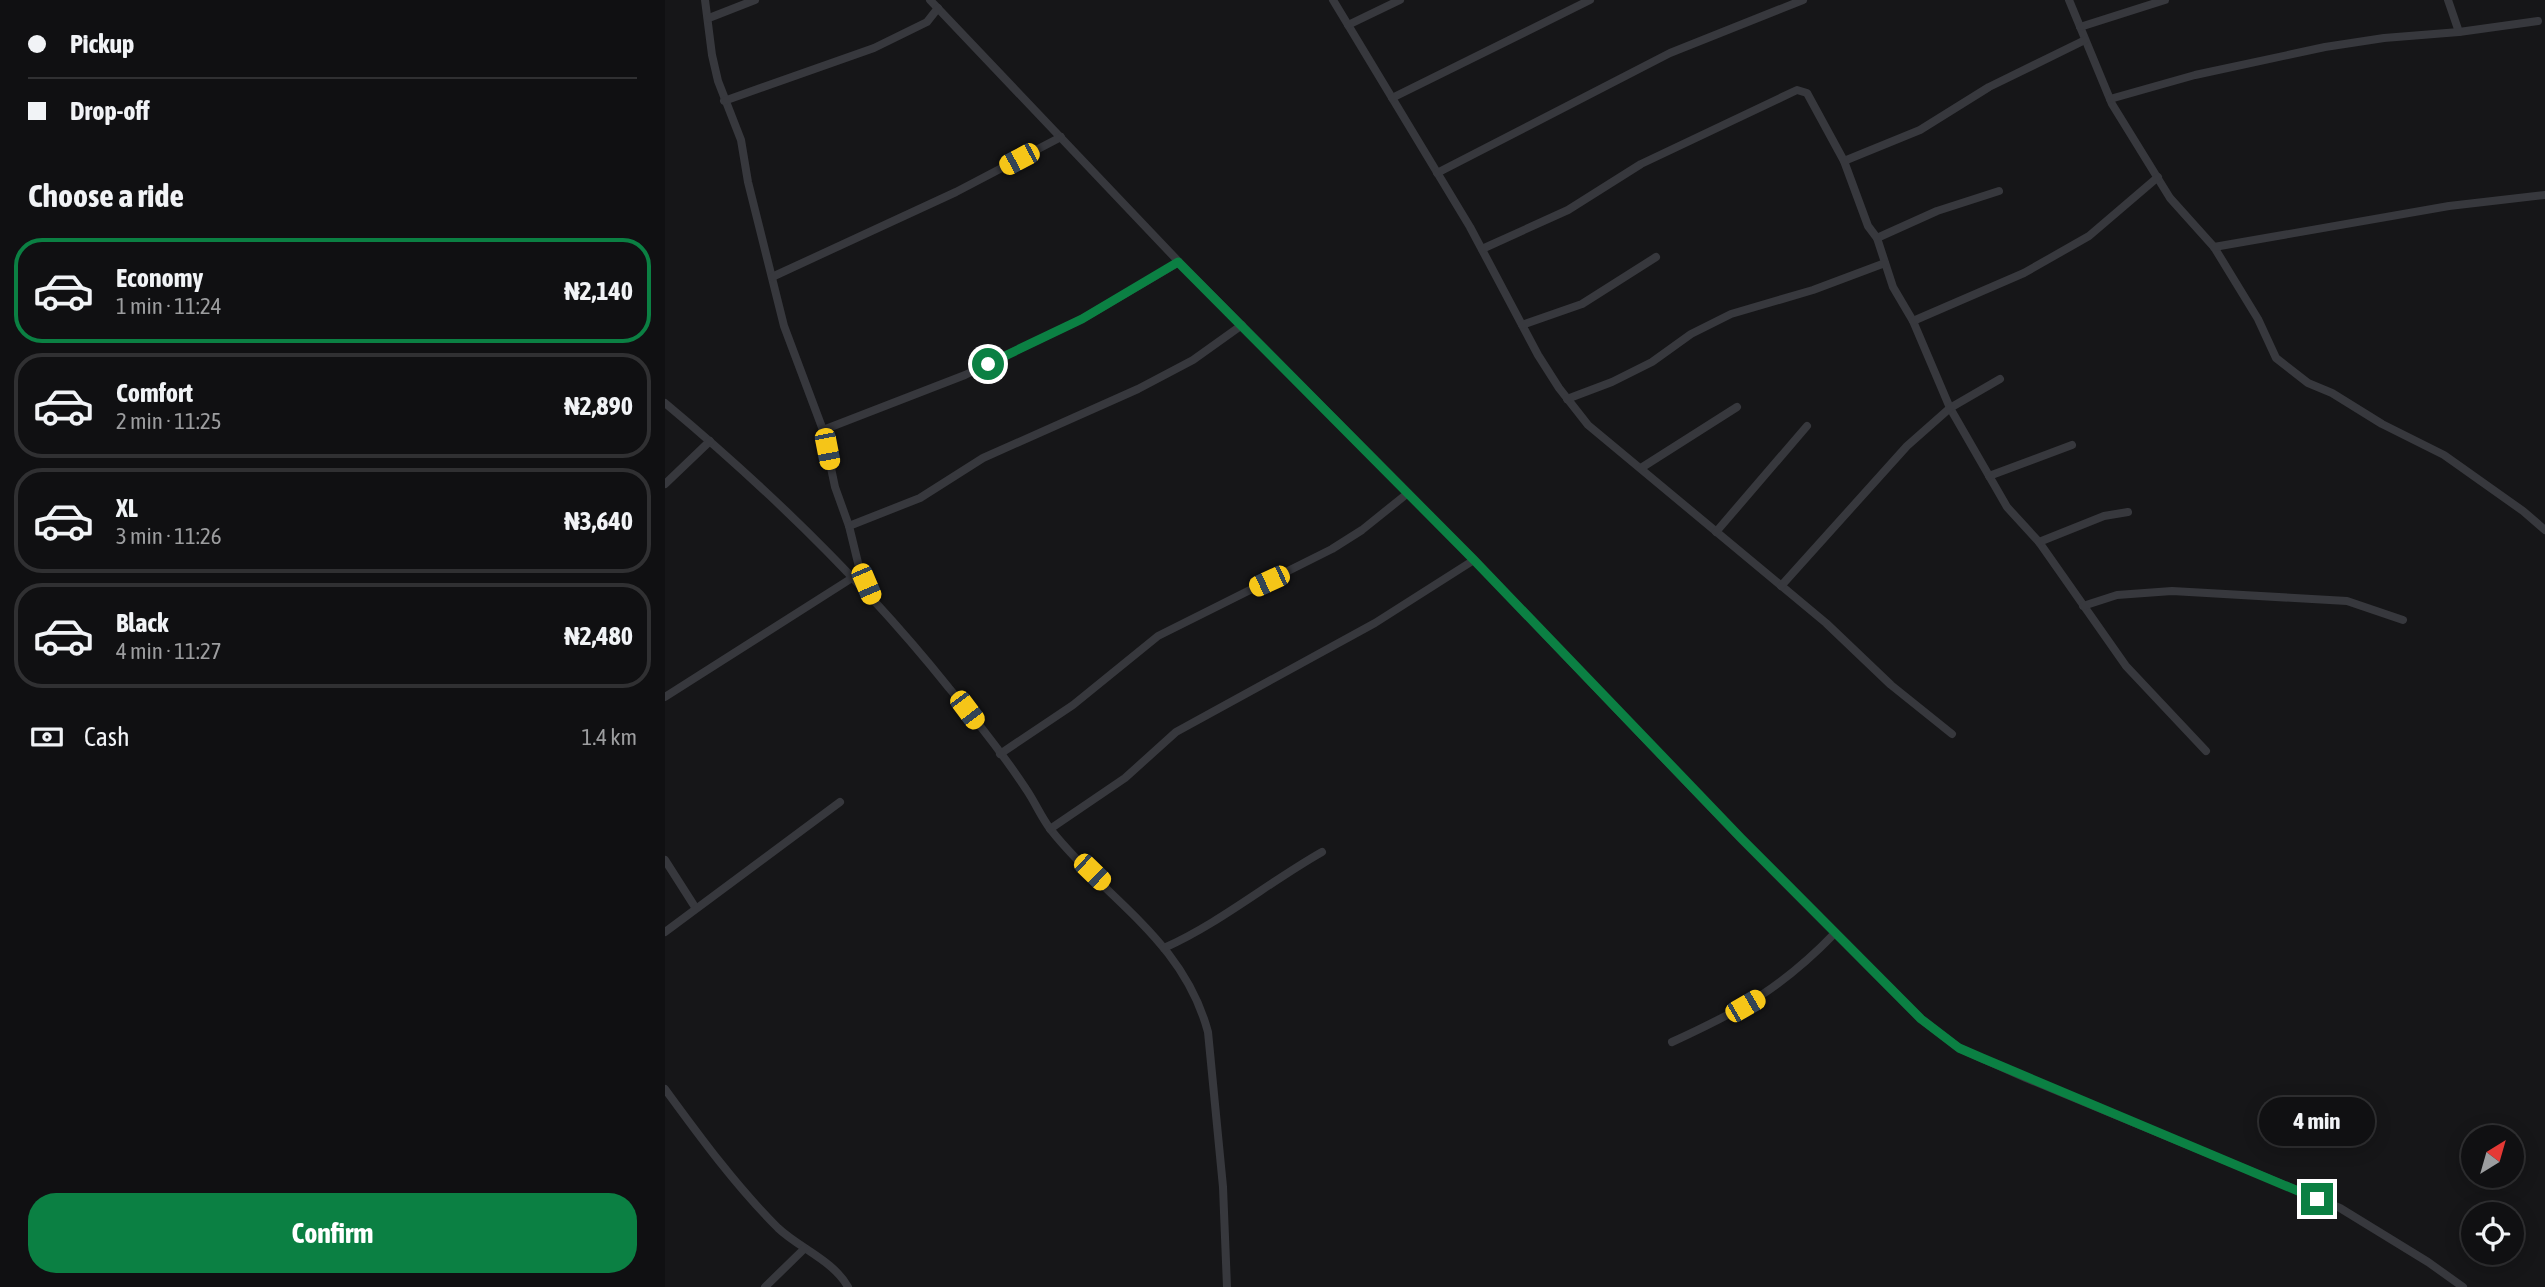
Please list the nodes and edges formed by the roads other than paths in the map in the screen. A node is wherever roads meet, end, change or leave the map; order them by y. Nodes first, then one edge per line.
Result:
1 (705, 0) edge
2 (755, 0) edge
3 (930, 0) edge
4 (1333, 0) edge
5 (1400, 0) edge
6 (1590, 0) edge
7 (1803, 0) edge
8 (2069, 0) edge
9 (2165, 0) edge
10 (2448, 0) edge
11 (938, 8) junction
12 (709, 18) junction
13 (2538, 21) dead end
14 (1348, 25) junction
15 (2080, 27) junction
16 (2459, 32) junction
17 (2085, 40) junction
18 (1392, 98) junction
19 (2110, 99) junction
20 (724, 101) junction
21 (1061, 137) junction
22 (1844, 161) junction
23 (1437, 173) junction
24 (2158, 177) junction
25 (1999, 191) dead end
26 (2545, 195) edge
27 (1877, 238) junction
28 (2214, 247) junction
29 (1482, 250) junction
30 (1656, 257) dead end
31 (1178, 262) junction
32 (1885, 263) junction
33 (772, 276) junction
34 (1913, 321) junction
35 (1242, 325) junction
36 (1522, 325) junction
37 (2000, 379) dead end
38 (1567, 399) junction
39 (665, 403) edge
40 (1737, 407) dead end
41 (1950, 408) junction
42 (1807, 426) dead end
43 (823, 430) junction
44 (710, 441) junction
45 (2072, 445) dead end
46 (1641, 468) junction
47 (1989, 477) junction
48 (665, 484) edge
49 (1408, 493) junction
50 (2128, 512) dead end
51 (849, 526) junction
52 (2545, 530) edge
53 (1717, 532) junction
54 (2039, 542) junction
55 (1473, 559) junction
56 (852, 578) junction
57 (1781, 586) junction
58 (871, 598) junction
59 (2083, 606) junction
60 (2403, 620) dead end
61 (665, 697) edge
62 (1952, 734) dead end
63 (2206, 751) dead end
64 (1000, 754) junction
65 (840, 802) dead end
66 (1050, 829) junction
67 (1322, 852) dead end
68 (665, 860) edge
69 (695, 907) junction
70 (665, 932) edge
71 (1835, 933) junction
72 (1164, 948) junction
73 (1672, 1042) dead end
74 (665, 1089) edge
75 (804, 1249) junction
76 (765, 1287) edge
77 (848, 1287) edge
78 (1227, 1287) edge
79 (2463, 1287) edge

1 - 12 street
2 - 12 street
3 - 11 street
4 - 14 street
5 - 14 street
6 - 18 street
7 - 23 street
8 - 15 street
9 - 15 street
10 - 16 street
11 - 20 street
11 - 21 street
12 - 20 street
13 - 16 street
14 - 18 street
15 - 17 street
16 - 19 street
17 - 19 street
17 - 22 street
18 - 23 street
19 - 24 street
20 - 33 street
21 - 31 street
21 - 33 street
22 - 27 street
22 - 29 street
23 - 29 street
24 - 28 street
24 - 34 street
25 - 27 street
26 - 28 street
27 - 32 street
28 - 52 street
29 - 36 street
30 - 36 street
31 - 35 street
31 - 43 street
32 - 34 street
32 - 38 street
33 - 43 street
34 - 41 street
35 - 49 street
35 - 51 street
36 - 38 street
37 - 41 street
38 - 46 street
39 - 44 street
40 - 46 street
41 - 47 street
41 - 57 street
42 - 53 street
43 - 51 street
44 - 48 street
44 - 56 street
45 - 47 street
46 - 53 street
47 - 54 street
49 - 55 street
49 - 64 street
50 - 54 street
51 - 58 street
53 - 57 street
54 - 59 street
55 - 66 street
55 - 71 street
56 - 58 street
56 - 61 street
57 - 62 street
58 - 64 street
59 - 60 street
59 - 63 street
64 - 66 street
65 - 69 street
66 - 72 street
67 - 72 street
68 - 69 street
69 - 70 street
71 - 73 street
71 - 79 street
72 - 78 street
74 - 75 street
75 - 76 street
75 - 77 street

